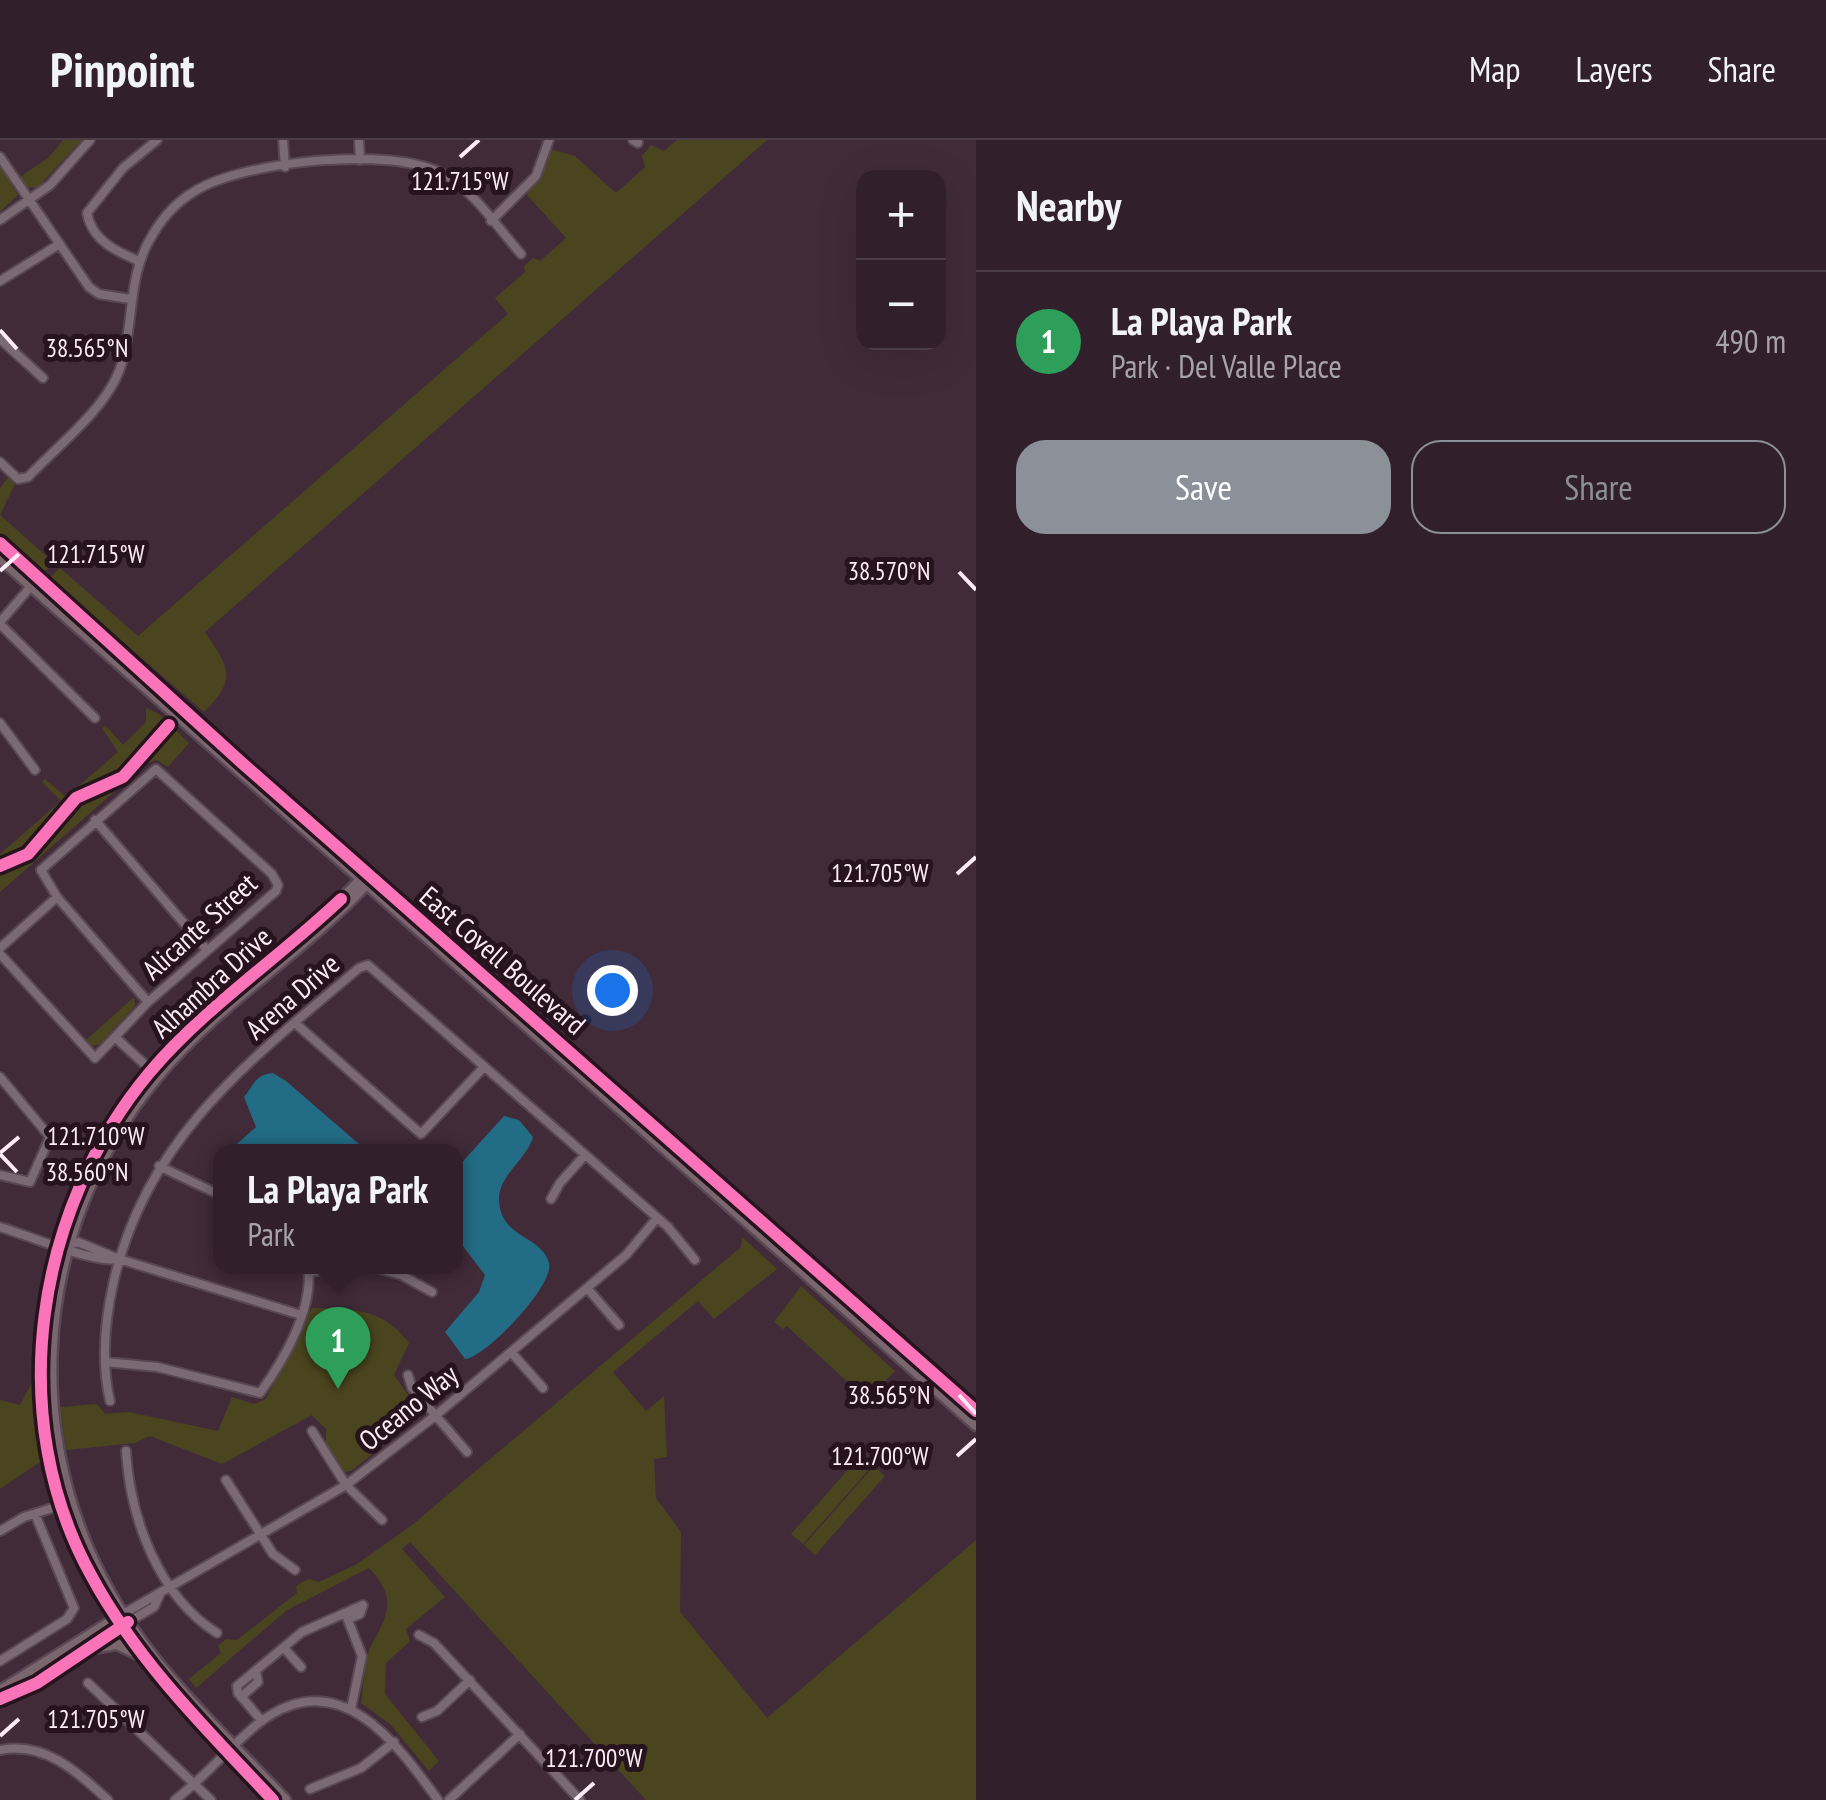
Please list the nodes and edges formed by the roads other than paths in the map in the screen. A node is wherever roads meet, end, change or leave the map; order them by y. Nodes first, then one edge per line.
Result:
1 (90, 140) edge
2 (157, 140) edge
3 (282, 140) edge
4 (359, 140) edge
5 (549, 140) edge
6 (0, 157) edge
7 (360, 160) junction
8 (286, 167) junction
9 (29, 200) junction
10 (0, 220) edge
11 (491, 221) junction
12 (58, 245) junction
13 (521, 254) dead end
14 (139, 260) junction
15 (0, 281) edge
16 (130, 300) junction
17 (0, 339) edge
18 (43, 378) dead end
19 (0, 462) edge
20 (0, 542) edge
21 (0, 558) edge
22 (35, 582) junction
23 (0, 623) edge
24 (95, 718) dead end
25 (0, 724) edge
26 (35, 770) dead end
27 (95, 820) junction
28 (332, 855) junction
29 (366, 879) junction
30 (56, 897) junction
31 (385, 901) junction
32 (344, 902) junction
33 (207, 950) junction
34 (0, 951) edge
35 (148, 1002) junction
36 (295, 1023) junction
37 (116, 1038) junction
38 (484, 1066) junction
39 (155, 1073) junction
40 (0, 1077) edge
41 (584, 1155) junction
42 (159, 1166) junction
43 (0, 1175) edge
44 (213, 1192) edge
45 (552, 1200) dead end
46 (657, 1218) junction
47 (0, 1227) edge
48 (63, 1245) junction
49 (119, 1259) junction
50 (696, 1260) dead end
51 (308, 1274) edge
52 (397, 1274) edge
53 (586, 1288) junction
54 (432, 1292) dead end
55 (301, 1315) junction
56 (618, 1325) dead end
57 (511, 1352) junction
58 (105, 1362) junction
59 (408, 1375) dead end
60 (542, 1388) dead end
61 (110, 1401) dead end
62 (976, 1411) edge
63 (435, 1416) junction
64 (976, 1425) edge
65 (312, 1430) dead end
66 (126, 1450) dead end
67 (466, 1452) dead end
68 (226, 1480) dead end
69 (346, 1485) junction
70 (62, 1505) junction
71 (35, 1514) junction
72 (382, 1520) dead end
73 (0, 1531) edge
74 (260, 1534) junction
75 (295, 1570) dead end
76 (94, 1583) junction
77 (172, 1586) junction
78 (122, 1620) junction
79 (217, 1633) dead end
80 (419, 1635) dead end
81 (88, 1643) junction
82 (284, 1648) junction
83 (144, 1658) junction
84 (0, 1661) edge
85 (301, 1667) dead end
86 (0, 1677) edge
87 (470, 1680) junction
88 (88, 1683) dead end
89 (4, 1693) edge
90 (351, 1709) junction
91 (422, 1718) dead end
92 (262, 1720) junction
93 (520, 1734) junction
94 (394, 1742) junction
95 (231, 1749) junction
96 (0, 1750) edge
97 (195, 1782) junction
98 (310, 1789) dead end
99 (108, 1800) edge
100 (175, 1800) edge
101 (211, 1800) edge
102 (273, 1800) edge
103 (285, 1800) edge
104 (438, 1800) edge
105 (448, 1800) edge
106 (580, 1800) edge

1 - 9 street
2 - 14 street
3 - 8 street
4 - 7 street
5 - 11 street
6 - 9 street
7 - 8 street
7 - 11 street
8 - 14 street
9 - 10 street
9 - 12 street
11 - 13 street
12 - 15 street
12 - 16 street
14 - 16 street
16 - 19 street
17 - 18 street
20 - 22 main road, East Covell Boulevard
21 - 22 main road, East Covell Boulevard
22 - 23 street
22 - 28 main road, East Covell Boulevard
22 - 29 main road, East Covell Boulevard
23 - 24 street
25 - 26 street
27 - 30 street
27 - 33 street
27 - 33 street, Alicante Street
28 - 29 main road, East Covell Boulevard
28 - 32 main road
29 - 31 main road, East Covell Boulevard
29 - 32 main road, Alhambra Drive
29 - 62 main road, East Covell Boulevard
30 - 34 street
30 - 35 street
31 - 32 main road
31 - 64 main road, East Covell Boulevard
32 - 39 main road, Alhambra Drive
33 - 35 street, Alicante Street
34 - 37 street
35 - 37 street, Alicante Street
36 - 38 street, Arena Drive
36 - 38 street
36 - 42 street, Arena Drive
37 - 39 street
38 - 41 street, Arena Drive
39 - 48 main road, Alhambra Drive
40 - 43 street
41 - 45 street
41 - 46 street, Arena Drive
42 - 44 street
42 - 49 street, Arena Drive
46 - 50 street, Arena Drive
46 - 53 street, Oceano Way
47 - 48 street
48 - 49 street
48 - 70 main road, Alhambra Drive
48 - 78 main road, Alhambra Drive
49 - 55 street
49 - 58 street, Arena Drive
51 - 55 street
52 - 54 street
53 - 56 street
53 - 57 street, Oceano Way
55 - 58 street
57 - 60 street
57 - 63 street, Oceano Way
58 - 61 street, Arena Drive
59 - 63 street
63 - 67 street
63 - 69 street, Oceano Way
65 - 69 street
66 - 77 street
68 - 74 street
69 - 72 street
69 - 74 street, Oceano Way
70 - 71 street
70 - 76 main road, Alhambra Drive
71 - 73 street
71 - 84 street
74 - 75 street
74 - 77 street, Oceano Way
76 - 78 main road, Alhambra Drive
76 - 81 main road
77 - 78 street, Oceano Way
77 - 79 street
78 - 81 main road
78 - 83 main road, Alhambra Drive
78 - 95 main road, Alhambra Drive
80 - 87 street
81 - 83 main road
81 - 89 main road
82 - 85 street
82 - 90 street
82 - 92 street
83 - 95 main road, Alhambra Drive
86 - 89 street
87 - 91 street
87 - 93 street
88 - 97 street
90 - 92 street
90 - 94 street
92 - 95 street
93 - 105 street
93 - 106 street
94 - 98 street
94 - 104 street
95 - 97 street
95 - 102 main road, Alhambra Drive
95 - 103 main road, Alhambra Drive
96 - 99 street
97 - 100 street
97 - 101 street

